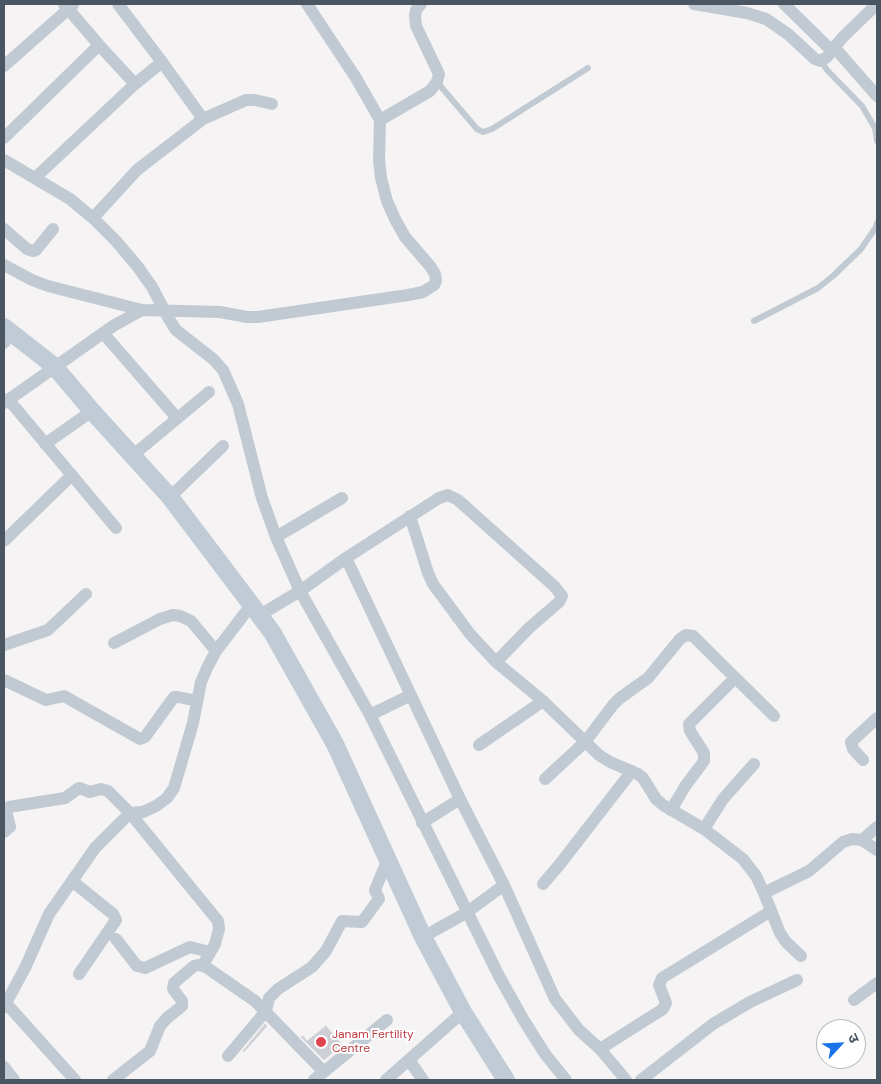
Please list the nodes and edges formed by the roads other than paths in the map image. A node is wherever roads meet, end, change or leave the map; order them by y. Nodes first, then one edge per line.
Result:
1 (118, 4) edge
2 (307, 4) edge
3 (421, 4) edge
4 (694, 4) edge
5 (784, 4) edge
6 (877, 4) edge
7 (69, 5) edge
8 (99, 45) junction
9 (833, 49) junction
10 (821, 60) junction
11 (162, 62) junction
12 (4, 66) edge
13 (588, 68) dead end
14 (437, 82) junction
15 (135, 84) junction
16 (877, 96) edge
17 (272, 104) dead end
18 (203, 120) junction
19 (380, 120) junction
20 (4, 138) edge
21 (877, 141) edge
22 (4, 160) edge
23 (36, 178) junction
24 (93, 218) junction
25 (877, 226) edge
26 (4, 229) edge
27 (53, 229) dead end
28 (4, 265) edge
29 (165, 311) junction
30 (137, 313) junction
31 (754, 321) dead end
32 (108, 330) junction
33 (6, 334) edge
34 (54, 366) junction
35 (208, 392) dead end
36 (6, 401) edge
37 (92, 411) junction
38 (177, 418) junction
39 (45, 444) junction
40 (223, 446) dead end
41 (132, 456) junction
42 (72, 475) junction
43 (170, 497) junction
44 (342, 498) dead end
45 (410, 516) junction
46 (116, 528) dead end
47 (276, 537) junction
48 (4, 541) edge
49 (346, 558) junction
50 (300, 591) junction
51 (86, 594) dead end
52 (256, 609) junction
53 (114, 643) dead end
54 (4, 645) edge
55 (216, 651) junction
56 (496, 662) junction
57 (736, 678) junction
58 (4, 680) edge
59 (411, 695) junction
60 (197, 701) junction
61 (543, 701) junction
62 (370, 715) junction
63 (774, 716) dead end
64 (877, 718) edge
65 (585, 742) junction
66 (479, 745) dead end
67 (864, 760) dead end
68 (754, 764) dead end
69 (632, 771) junction
70 (545, 779) dead end
71 (460, 799) junction
72 (671, 810) junction
73 (130, 813) junction
74 (422, 823) junction
75 (877, 827) edge
76 (704, 829) junction
77 (4, 832) edge
78 (862, 840) junction
79 (877, 850) edge
80 (388, 860) junction
81 (72, 881) junction
82 (543, 884) dead end
83 (504, 885) junction
84 (764, 893) junction
85 (770, 911) junction
86 (466, 913) junction
87 (423, 937) junction
88 (116, 939) dead end
89 (210, 952) junction
90 (801, 956) dead end
91 (203, 965) junction
92 (79, 974) dead end
93 (797, 980) dead end
94 (877, 983) edge
95 (854, 1000) dead end
96 (4, 1004) edge
97 (266, 1011) junction
98 (463, 1012) junction
99 (386, 1020) dead end
100 (600, 1049) junction
101 (228, 1056) dead end
102 (409, 1060) junction
103 (4, 1067) edge
104 (319, 1076) edge
105 (14, 1080) edge
106 (75, 1080) edge
107 (113, 1080) edge
108 (386, 1080) edge
109 (423, 1080) edge
110 (506, 1080) edge
111 (566, 1080) edge
112 (626, 1080) edge
113 (641, 1080) edge

1 - 11 street
2 - 19 street
3 - 14 street
4 - 10 street
5 - 9 street
6 - 9 street
7 - 8 street
7 - 12 street
8 - 15 street
8 - 20 street
9 - 10 street
9 - 16 street
10 - 21 lane
11 - 15 street
11 - 18 street
13 - 14 lane
14 - 19 street
15 - 23 street
17 - 18 street
18 - 24 street
19 - 29 street
22 - 23 street
23 - 24 street
24 - 29 street
25 - 31 lane
26 - 27 street
28 - 30 street
29 - 30 street
29 - 47 street
30 - 32 street
32 - 34 street
32 - 38 street
33 - 34 street
34 - 36 street
34 - 37 street
35 - 38 street
36 - 39 street
37 - 39 street
37 - 41 street
38 - 41 street
39 - 42 street
40 - 43 street
41 - 43 street
42 - 46 street
42 - 48 street
43 - 52 street
44 - 47 street
45 - 49 street
45 - 56 street
45 - 56 street
47 - 50 street
49 - 50 street
49 - 59 street
50 - 52 street
50 - 62 street
51 - 54 street
52 - 55 street
52 - 80 street
53 - 55 street
55 - 60 street
56 - 61 street
57 - 63 street
57 - 65 street
57 - 72 street
58 - 60 street
59 - 62 street
59 - 71 street
60 - 73 street
61 - 65 street
61 - 66 street
62 - 74 street
64 - 67 street
65 - 69 street
65 - 70 street
68 - 76 street
69 - 72 street
69 - 82 street
71 - 74 street
71 - 83 street
72 - 76 street
73 - 77 street
73 - 81 street
73 - 89 street
74 - 86 street
75 - 78 street
76 - 84 street
78 - 79 street
78 - 84 street
80 - 87 street
80 - 97 street
81 - 92 street
81 - 96 street
83 - 86 street
83 - 100 street
84 - 85 street
85 - 90 street
85 - 100 street
86 - 87 street
86 - 111 street
87 - 98 street
88 - 89 street
89 - 91 street
91 - 97 street
91 - 107 street
93 - 113 street
94 - 95 street
96 - 106 street
97 - 101 street
97 - 104 street
98 - 102 street
98 - 110 street
99 - 104 street
100 - 112 street
102 - 108 street
102 - 109 street
103 - 105 street

